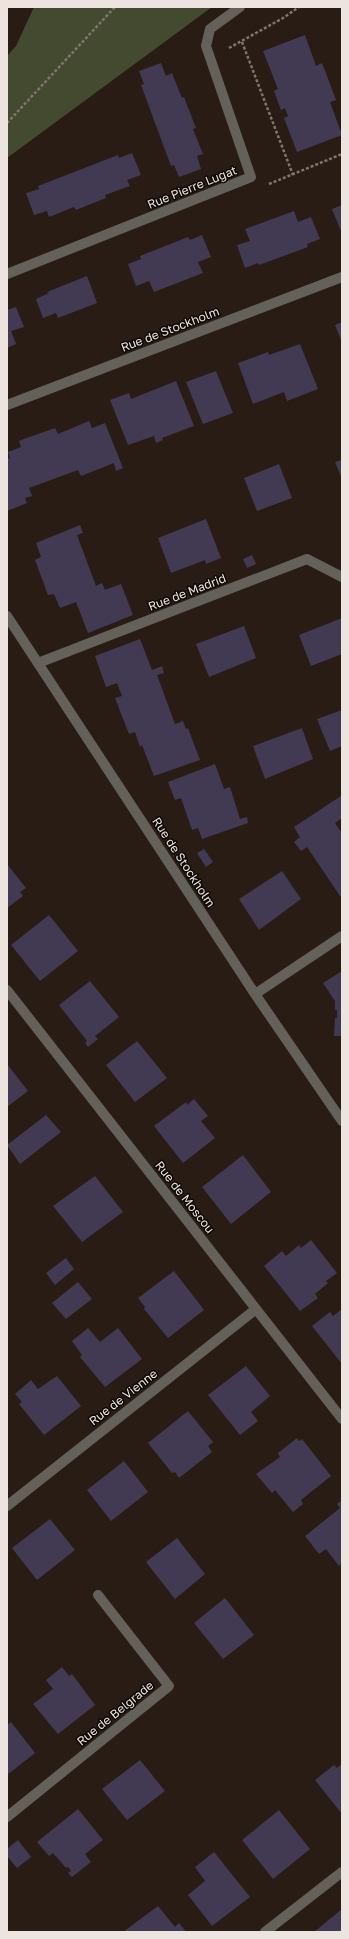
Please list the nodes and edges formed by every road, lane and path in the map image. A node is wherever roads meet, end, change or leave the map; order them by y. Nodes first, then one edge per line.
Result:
1 (115, 7) edge
2 (240, 7) edge
3 (299, 7) edge
4 (242, 42) junction
5 (210, 56) junction
6 (7, 123) edge
7 (293, 175) dead end
8 (7, 274) edge
9 (342, 277) edge
10 (7, 405) edge
11 (342, 577) edge
12 (7, 616) edge
13 (38, 663) junction
14 (342, 936) edge
15 (7, 990) edge
16 (255, 994) junction
17 (342, 1121) edge
18 (256, 1309) junction
19 (342, 1419) edge
20 (7, 1506) edge
21 (98, 1595) dead end
22 (7, 1817) edge
23 (342, 1872) edge
24 (266, 1932) edge

1 - 6 path
2 - 5 street, Rue Pierre Lugat
3 - 4 path
4 - 5 path
4 - 7 path
5 - 8 street, Rue Pierre Lugat
9 - 10 street, Rue de Stockholm
11 - 13 street, Rue de Madrid
12 - 13 street, Rue de Stockholm
13 - 16 street, Rue de Stockholm
14 - 16 street
15 - 18 street, Rue de Moscou
16 - 17 street, Rue de Stockholm
18 - 19 street, Rue de Moscou
18 - 20 street, Rue de Vienne
21 - 22 street, Rue de Belgrade
23 - 24 street

